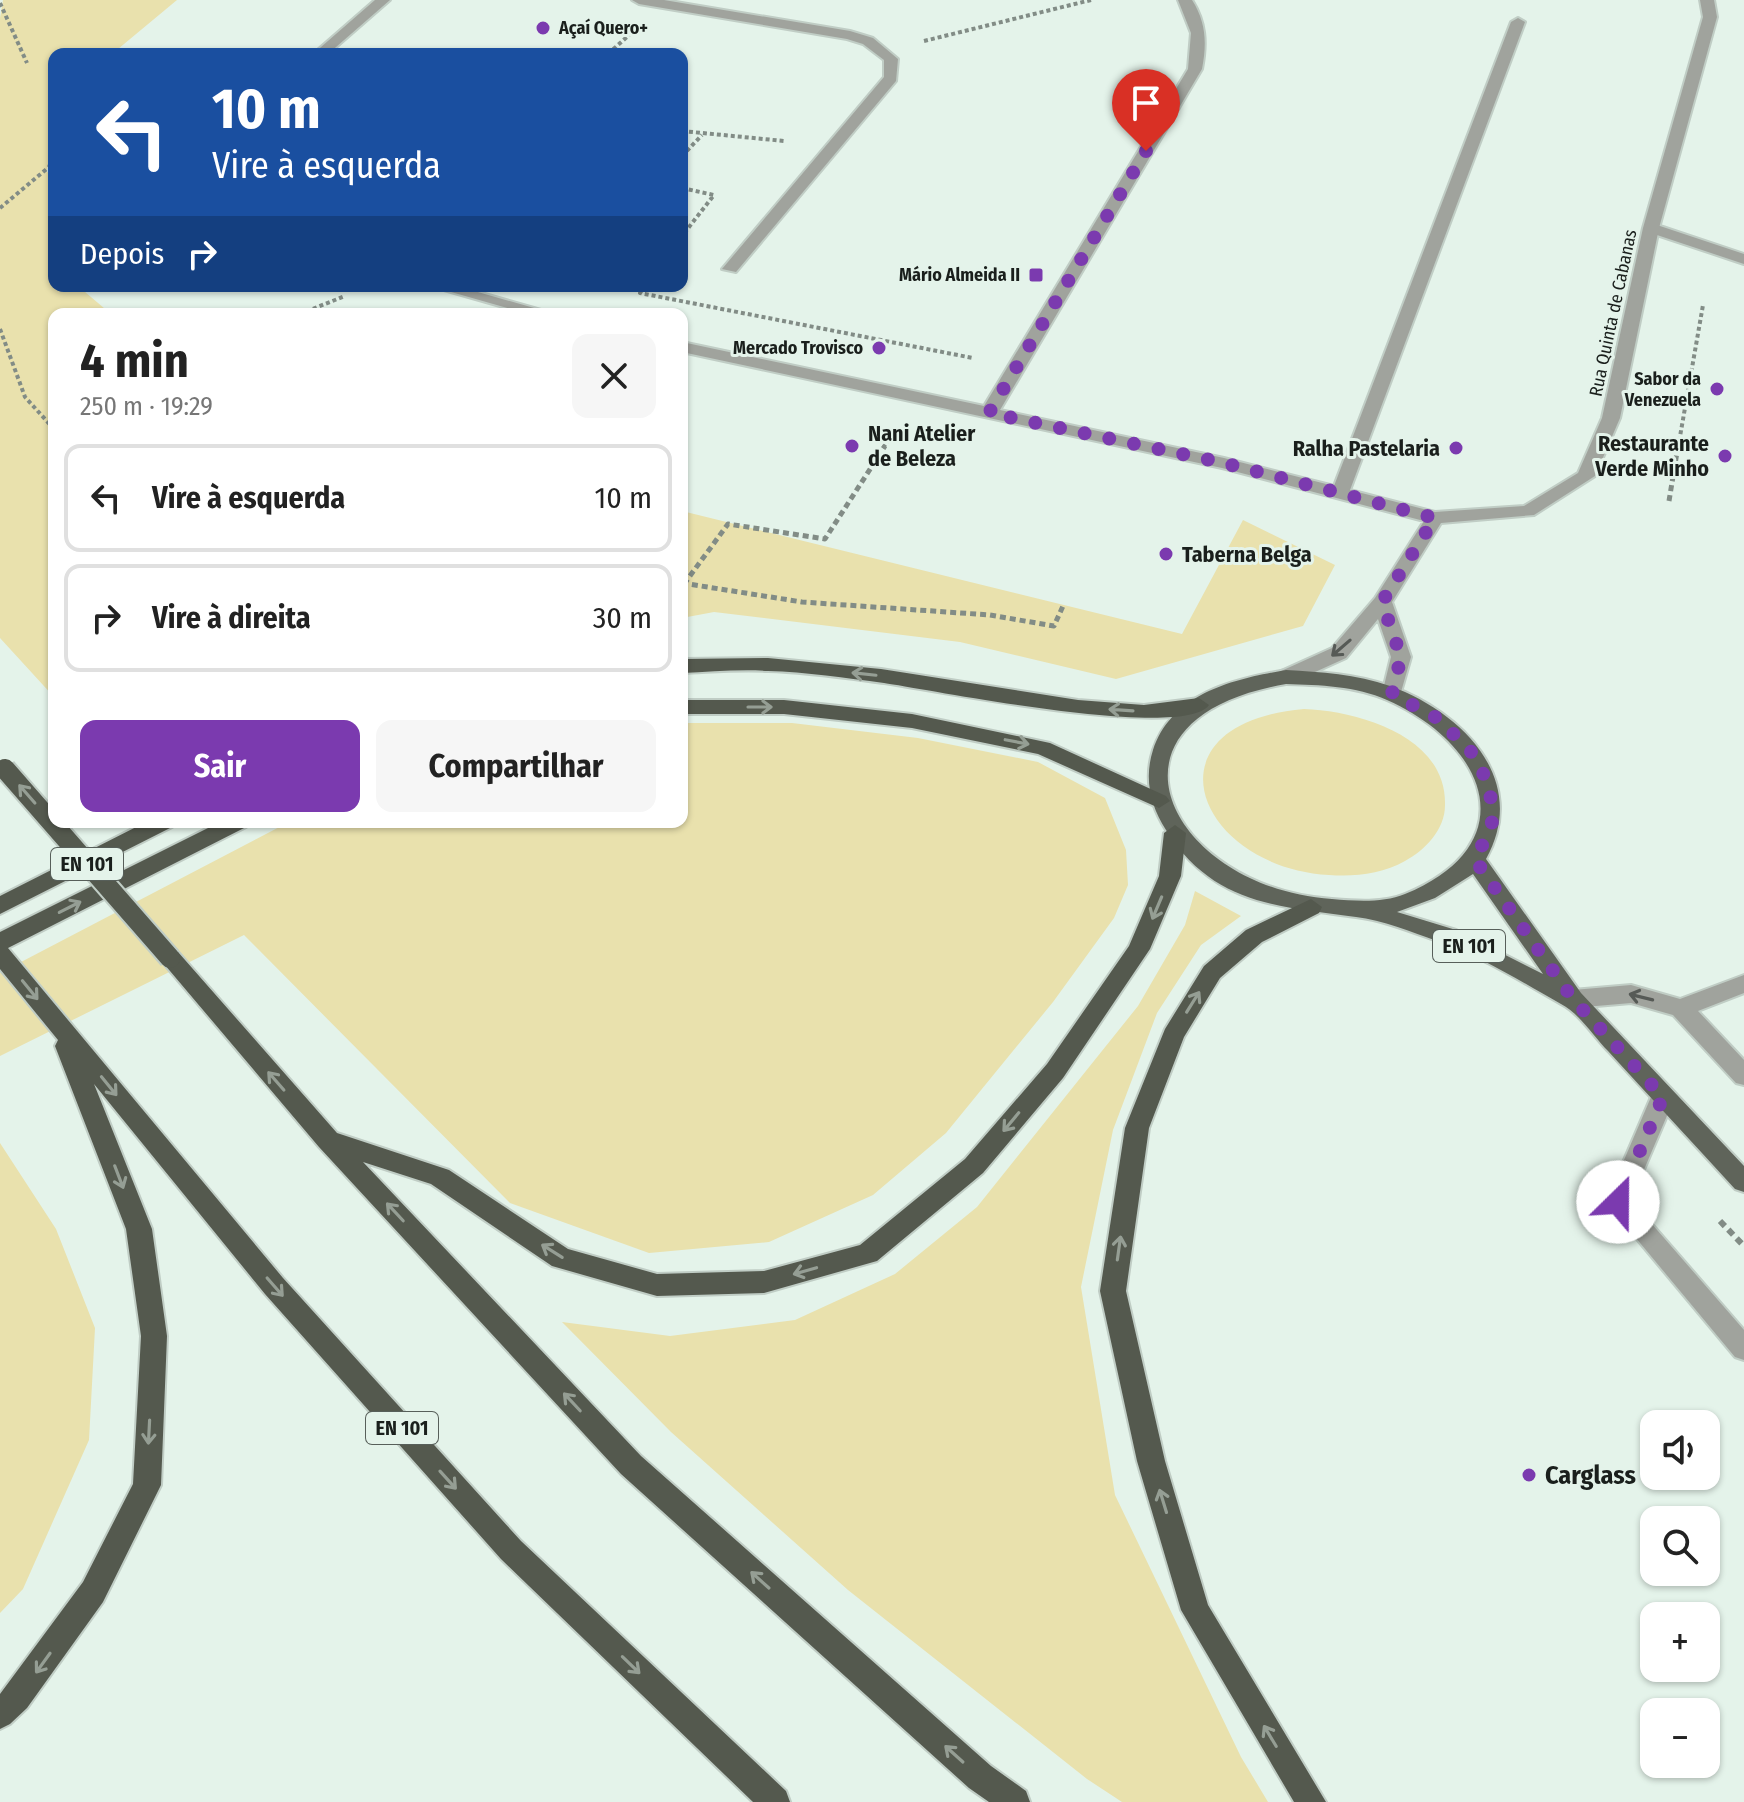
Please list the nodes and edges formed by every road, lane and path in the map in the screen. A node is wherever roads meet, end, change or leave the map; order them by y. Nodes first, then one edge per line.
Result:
1 (383, 0) edge
2 (639, 0) edge
3 (1091, 0) edge
4 (1185, 0) edge
5 (1707, 0) edge
6 (0, 3) edge
7 (1518, 22) dead end
8 (962, 32) dead end
9 (327, 48) edge
10 (27, 63) dead end
11 (688, 132) edge
12 (703, 134) junction
13 (834, 146) junction
14 (688, 150) edge
15 (48, 168) edge
16 (688, 189) edge
17 (0, 208) edge
18 (688, 228) edge
19 (1651, 228) junction
20 (1744, 259) edge
21 (730, 269) dead end
22 (461, 292) edge
23 (641, 292) edge
24 (345, 296) dead end
25 (1703, 305) dead end
26 (315, 308) edge
27 (524, 308) edge
28 (0, 329) edge
29 (688, 348) edge
30 (975, 359) dead end
31 (989, 413) junction
32 (48, 422) edge
33 (894, 432) dead end
34 (1340, 493) junction
35 (1669, 501) dead end
36 (1435, 518) junction
37 (688, 576) edge
38 (688, 584) edge
39 (1382, 602) junction
40 (1063, 606) dead end
41 (688, 666) edge
42 (1286, 677) junction
43 (1392, 694) junction
44 (1199, 705) junction
45 (688, 707) edge
46 (3, 766) edge
47 (1159, 801) junction
48 (48, 818) edge
49 (57, 828) edge
50 (152, 828) edge
51 (226, 828) edge
52 (1175, 833) junction
53 (1475, 860) junction
54 (0, 906) edge
55 (1311, 907) junction
56 (1358, 909) junction
57 (0, 942) edge
58 (0, 953) edge
59 (1744, 984) edge
60 (1573, 999) junction
61 (1681, 1008) junction
62 (60, 1026) junction
63 (1744, 1076) edge
64 (1663, 1097) junction
65 (328, 1140) junction
66 (1744, 1182) edge
67 (1744, 1349) edge
68 (0, 1714) edge
69 (775, 1802) edge
70 (1015, 1802) edge
71 (1311, 1802) edge

1 - 9 street
2 - 13 street
3 - 8 path
4 - 31 street
5 - 19 street, Rua Quinta de Cabanas
6 - 10 path
7 - 34 street
11 - 12 path
12 - 13 path
12 - 14 path
13 - 21 street
15 - 17 path
16 - 18 path
19 - 20 street
19 - 36 street, Rua Quinta de Cabanas
22 - 27 street
23 - 30 path
24 - 26 path
25 - 35 path
28 - 32 path
29 - 31 street, Rua Quinta de Cabanas
31 - 34 street, Rua Quinta de Cabanas
33 - 37 path
34 - 36 street, Rua Quinta de Cabanas
36 - 39 street
38 - 40 path
39 -> 42 street
39 - 43 street
44 -> 41 highway
42 - 43 main road, EN 101
42 - 44 main road, EN 101
43 - 53 main road, EN 101
44 - 47 main road, EN 101
45 -> 47 highway
48 -> 46 highway, EN 101, bridge
47 - 52 main road, EN 101
65 -> 49 highway, EN 101, bridge
50 - 54 highway
57 -> 51 highway
52 - 55 main road, EN 101
52 -> 65 highway
53 - 56 main road, EN 101
53 - 60 main road, EN 101
55 - 56 main road, EN 101
71 -> 55 highway
56 - 60 main road, EN 101
58 -> 62 highway, EN 101
59 - 61 street
61 -> 60 street
60 - 64 main road, EN 101
61 - 63 street
62 -> 68 highway
62 -> 69 highway, EN 101
64 - 66 main road, EN 101
64 - 67 street
70 -> 65 highway, EN 101

